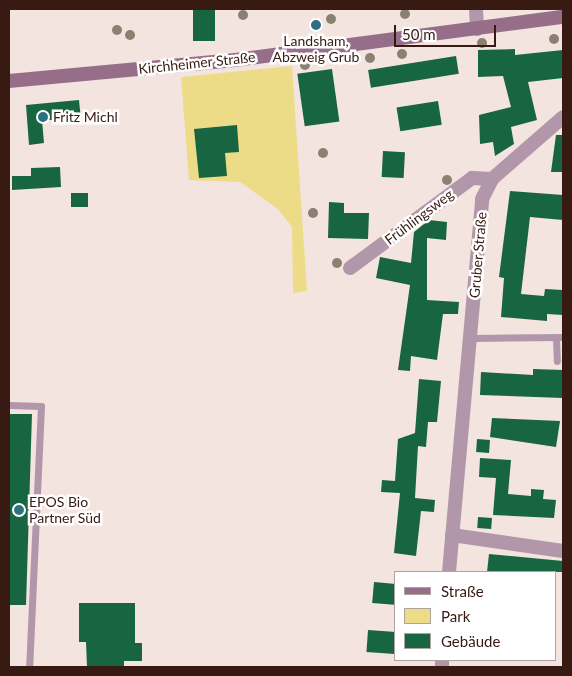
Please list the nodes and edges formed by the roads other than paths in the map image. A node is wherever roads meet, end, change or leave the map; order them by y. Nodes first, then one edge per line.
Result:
1 (476, 9) edge
2 (563, 17) edge
3 (478, 29) junction
4 (9, 81) edge
5 (563, 117) edge
6 (492, 179) junction
7 (350, 268) dead end
8 (560, 337) edge
9 (471, 338) junction
10 (556, 361) dead end
11 (9, 405) edge
12 (452, 535) junction
13 (563, 551) edge
14 (449, 571) edge
15 (29, 667) edge

1 - 3 street
2 - 3 main road, Kirchheimer Straße
3 - 4 main road, Kirchheimer Straße
5 - 6 street, Gruber Straße
6 - 7 street, Frühlingsweg
6 - 9 street, Gruber Straße
8 - 9 lane
8 - 10 lane
9 - 12 street, Gruber Straße
11 - 15 lane
12 - 13 street
12 - 14 street, Gruber Straße

